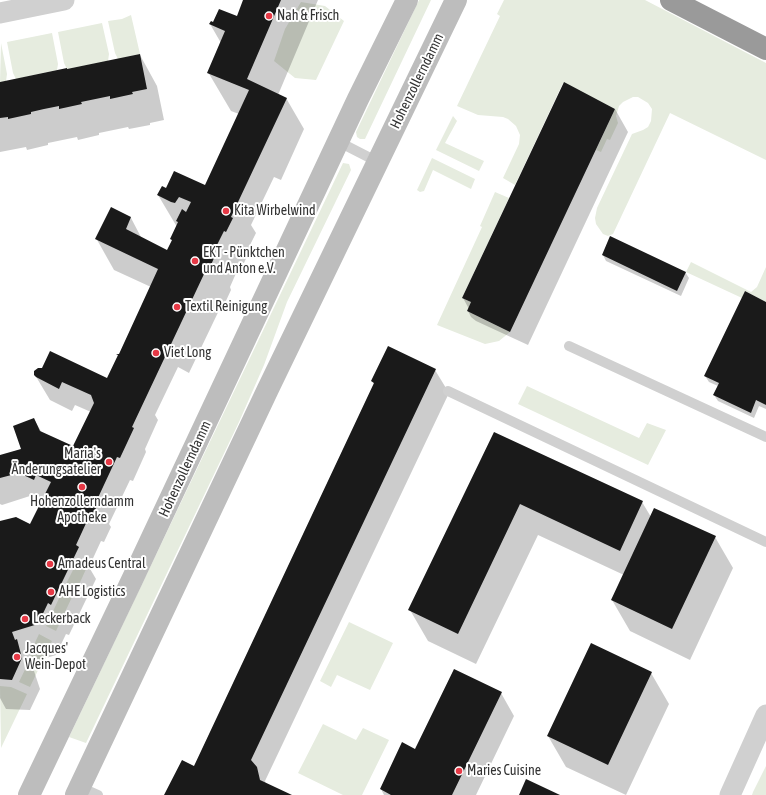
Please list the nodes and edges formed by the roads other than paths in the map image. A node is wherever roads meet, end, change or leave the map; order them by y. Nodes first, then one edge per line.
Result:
1 (64, 0) edge
2 (407, 0) edge
3 (456, 0) edge
4 (671, 0) edge
5 (0, 13) edge
6 (766, 49) edge
7 (338, 142) junction
8 (378, 162) junction
9 (569, 346) dead end
10 (448, 391) dead end
11 (766, 437) edge
12 (766, 542) edge
13 (766, 715) edge
14 (85, 792) edge
15 (29, 795) edge
16 (730, 795) edge

1 - 5 street
2 - 7 main road, Hohenzollerndamm
3 - 8 main road, Hohenzollerndamm
4 - 6 highway
7 - 8 lane
7 - 15 main road, Hohenzollerndamm
8 - 14 main road, Hohenzollerndamm
9 - 11 lane
10 - 12 lane
13 - 16 street

